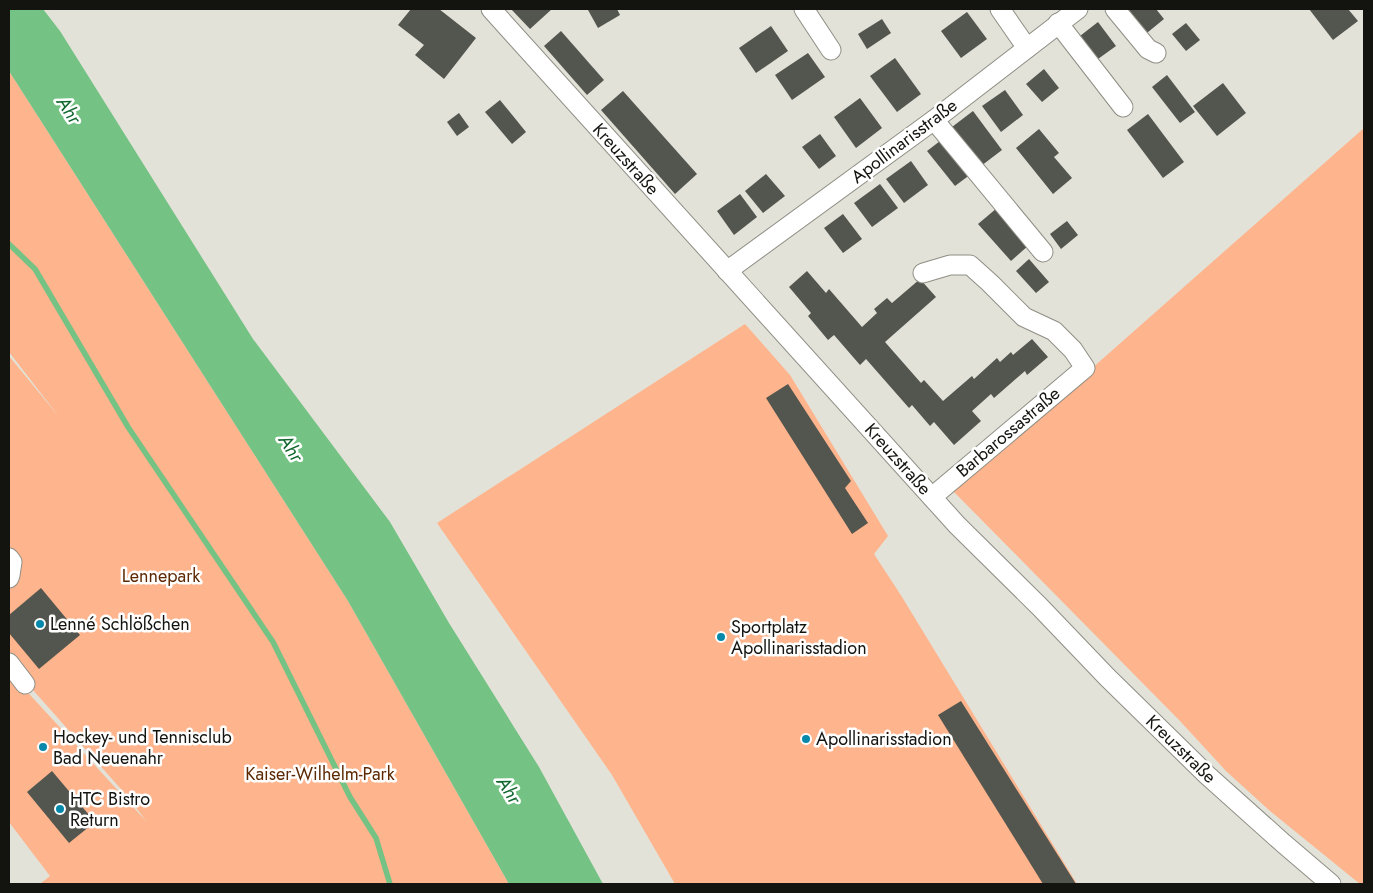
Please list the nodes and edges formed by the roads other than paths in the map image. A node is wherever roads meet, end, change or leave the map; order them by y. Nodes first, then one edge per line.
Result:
1 (491, 9) edge
2 (804, 9) edge
3 (1000, 9) edge
4 (1078, 9) edge
5 (1115, 9) edge
6 (1058, 23) junction
7 (1027, 48) junction
8 (831, 50) dead end
9 (1156, 53) dead end
10 (1123, 107) dead end
11 (934, 120) junction
12 (1042, 252) dead end
13 (727, 271) junction
14 (923, 273) dead end
15 (932, 497) junction
16 (9, 558) edge
17 (9, 578) edge
18 (9, 664) edge
19 (25, 684) dead end
20 (1331, 884) edge

1 - 13 street, Kreuzstraße
2 - 8 street
3 - 7 street
4 - 6 street, Apollinarisstraße
5 - 9 street
6 - 7 street, Apollinarisstraße
6 - 10 street
7 - 11 street, Apollinarisstraße
11 - 12 street
11 - 13 street, Apollinarisstraße
13 - 15 street, Kreuzstraße
14 - 15 street, Barbarossastraße
15 - 20 street, Kreuzstraße
16 - 17 street
18 - 19 street

